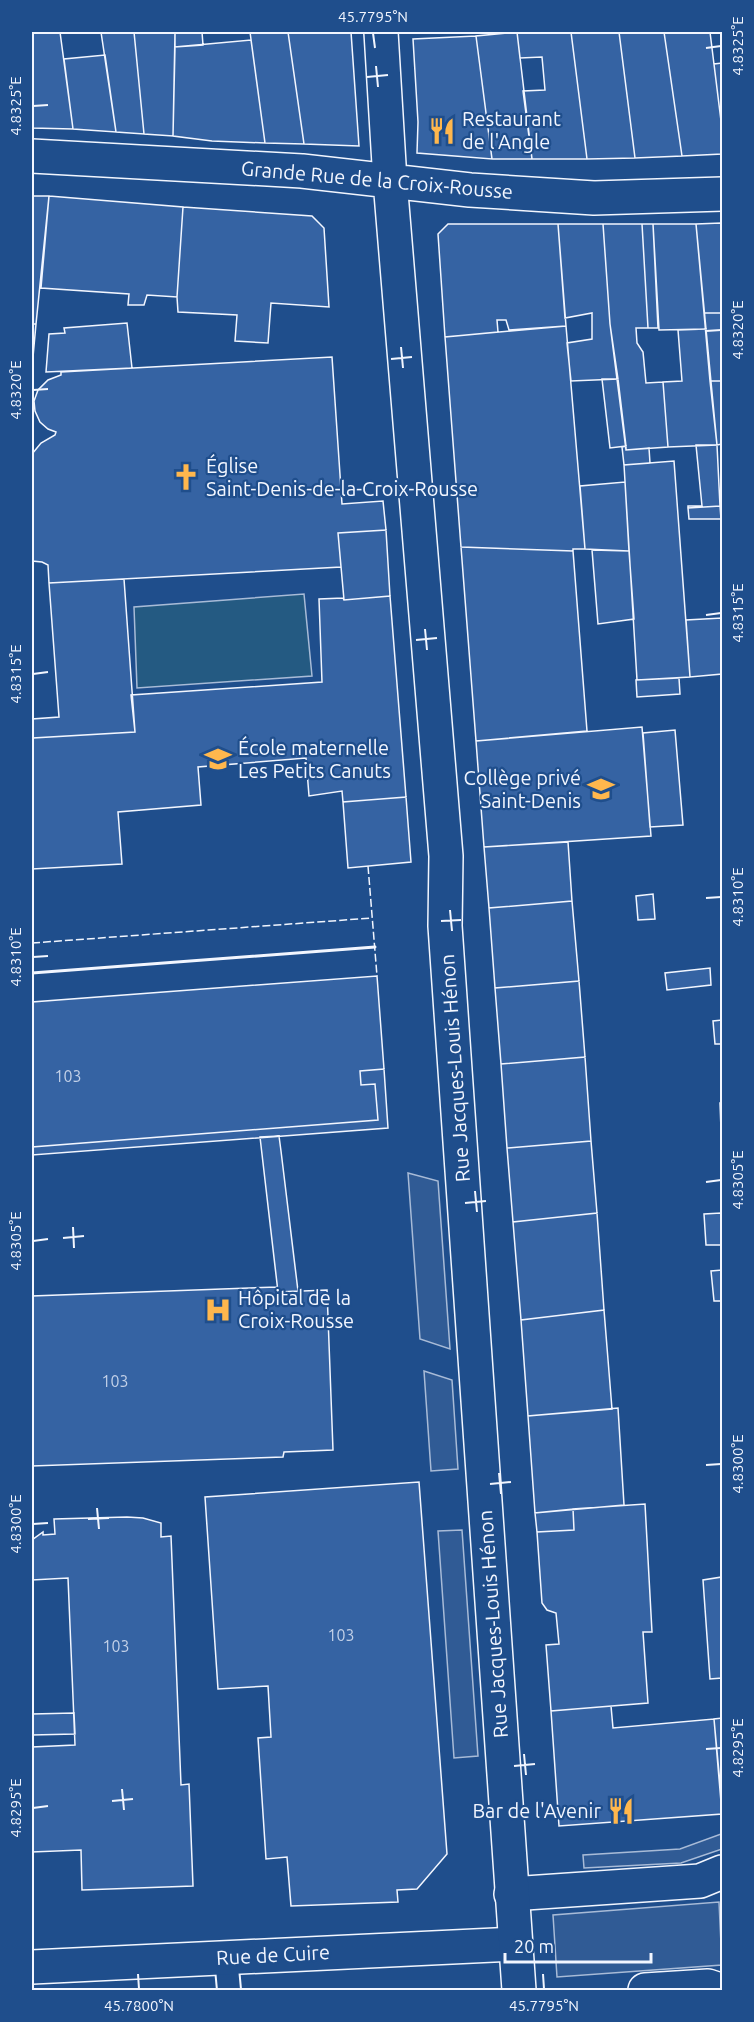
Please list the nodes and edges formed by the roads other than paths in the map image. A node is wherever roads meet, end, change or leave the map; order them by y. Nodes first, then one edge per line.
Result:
1 (381, 32) edge
2 (32, 156) edge
3 (390, 181) junction
4 (723, 194) edge
5 (723, 1872) edge
6 (511, 1894) junction
7 (515, 1944) junction
8 (226, 1957) junction
9 (32, 1967) edge
10 (229, 1990) edge
11 (519, 1990) edge
12 (645, 1990) edge
13 (720, 1990) edge

1 - 3 street, Rue Jacques-Louis Hénon
2 - 3 street, Grande Rue de la Croix-Rousse
3 - 4 street, Grande Rue de la Croix-Rousse
3 - 6 street, Rue Jacques-Louis Hénon
5 - 6 street
6 - 7 street, Rue Jacques-Louis Hénon
7 - 8 street, Rue de Cuire
7 - 11 street, Rue Jacques-Louis Hénon
8 - 9 street, Rue de Cuire
8 - 10 lane
12 - 13 street

